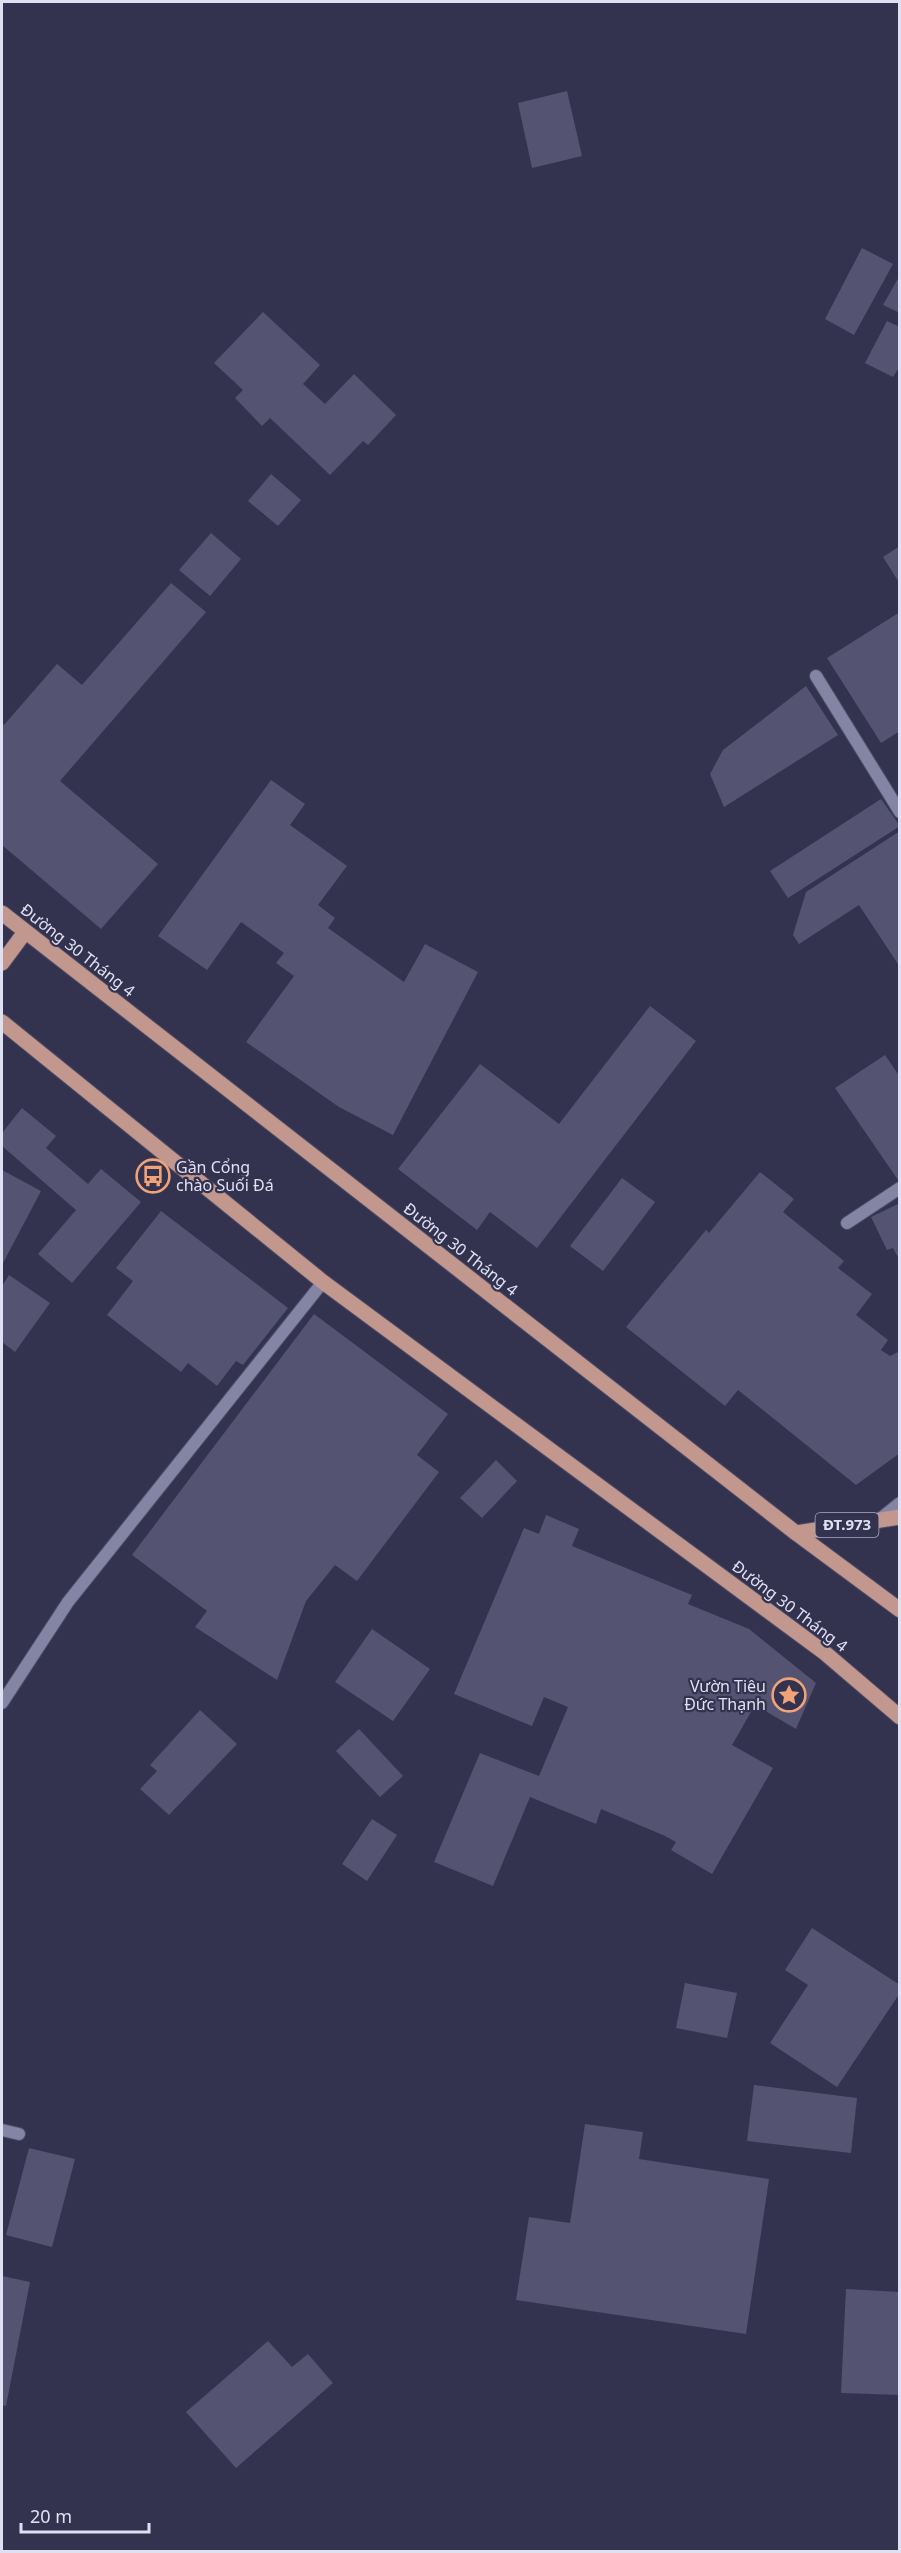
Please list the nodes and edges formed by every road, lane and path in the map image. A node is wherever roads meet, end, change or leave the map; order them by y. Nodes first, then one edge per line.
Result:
1 (816, 676) dead end
2 (900, 812) edge
3 (2, 913) edge
4 (25, 932) junction
5 (2, 963) edge
6 (2, 1022) edge
7 (900, 1188) edge
8 (847, 1223) dead end
9 (322, 1282) junction
10 (900, 1503) edge
11 (900, 1517) edge
12 (880, 1519) junction
13 (796, 1533) junction
14 (900, 1610) edge
15 (2, 1703) edge
16 (900, 1717) edge
17 (2, 2130) edge
18 (19, 2134) dead end

1 - 2 street
3 - 4 main road, Đường 30 Tháng 4
4 - 5 main road
4 - 13 main road, Đường 30 Tháng 4
6 - 9 main road, Đường 30 Tháng 4
7 - 8 street
9 - 15 street
9 - 16 main road, Đường 30 Tháng 4
10 - 12 street
11 - 12 main road, ĐT.973
12 - 13 main road, ĐT.973
13 - 14 main road, Đường 30 Tháng 4
17 - 18 street

